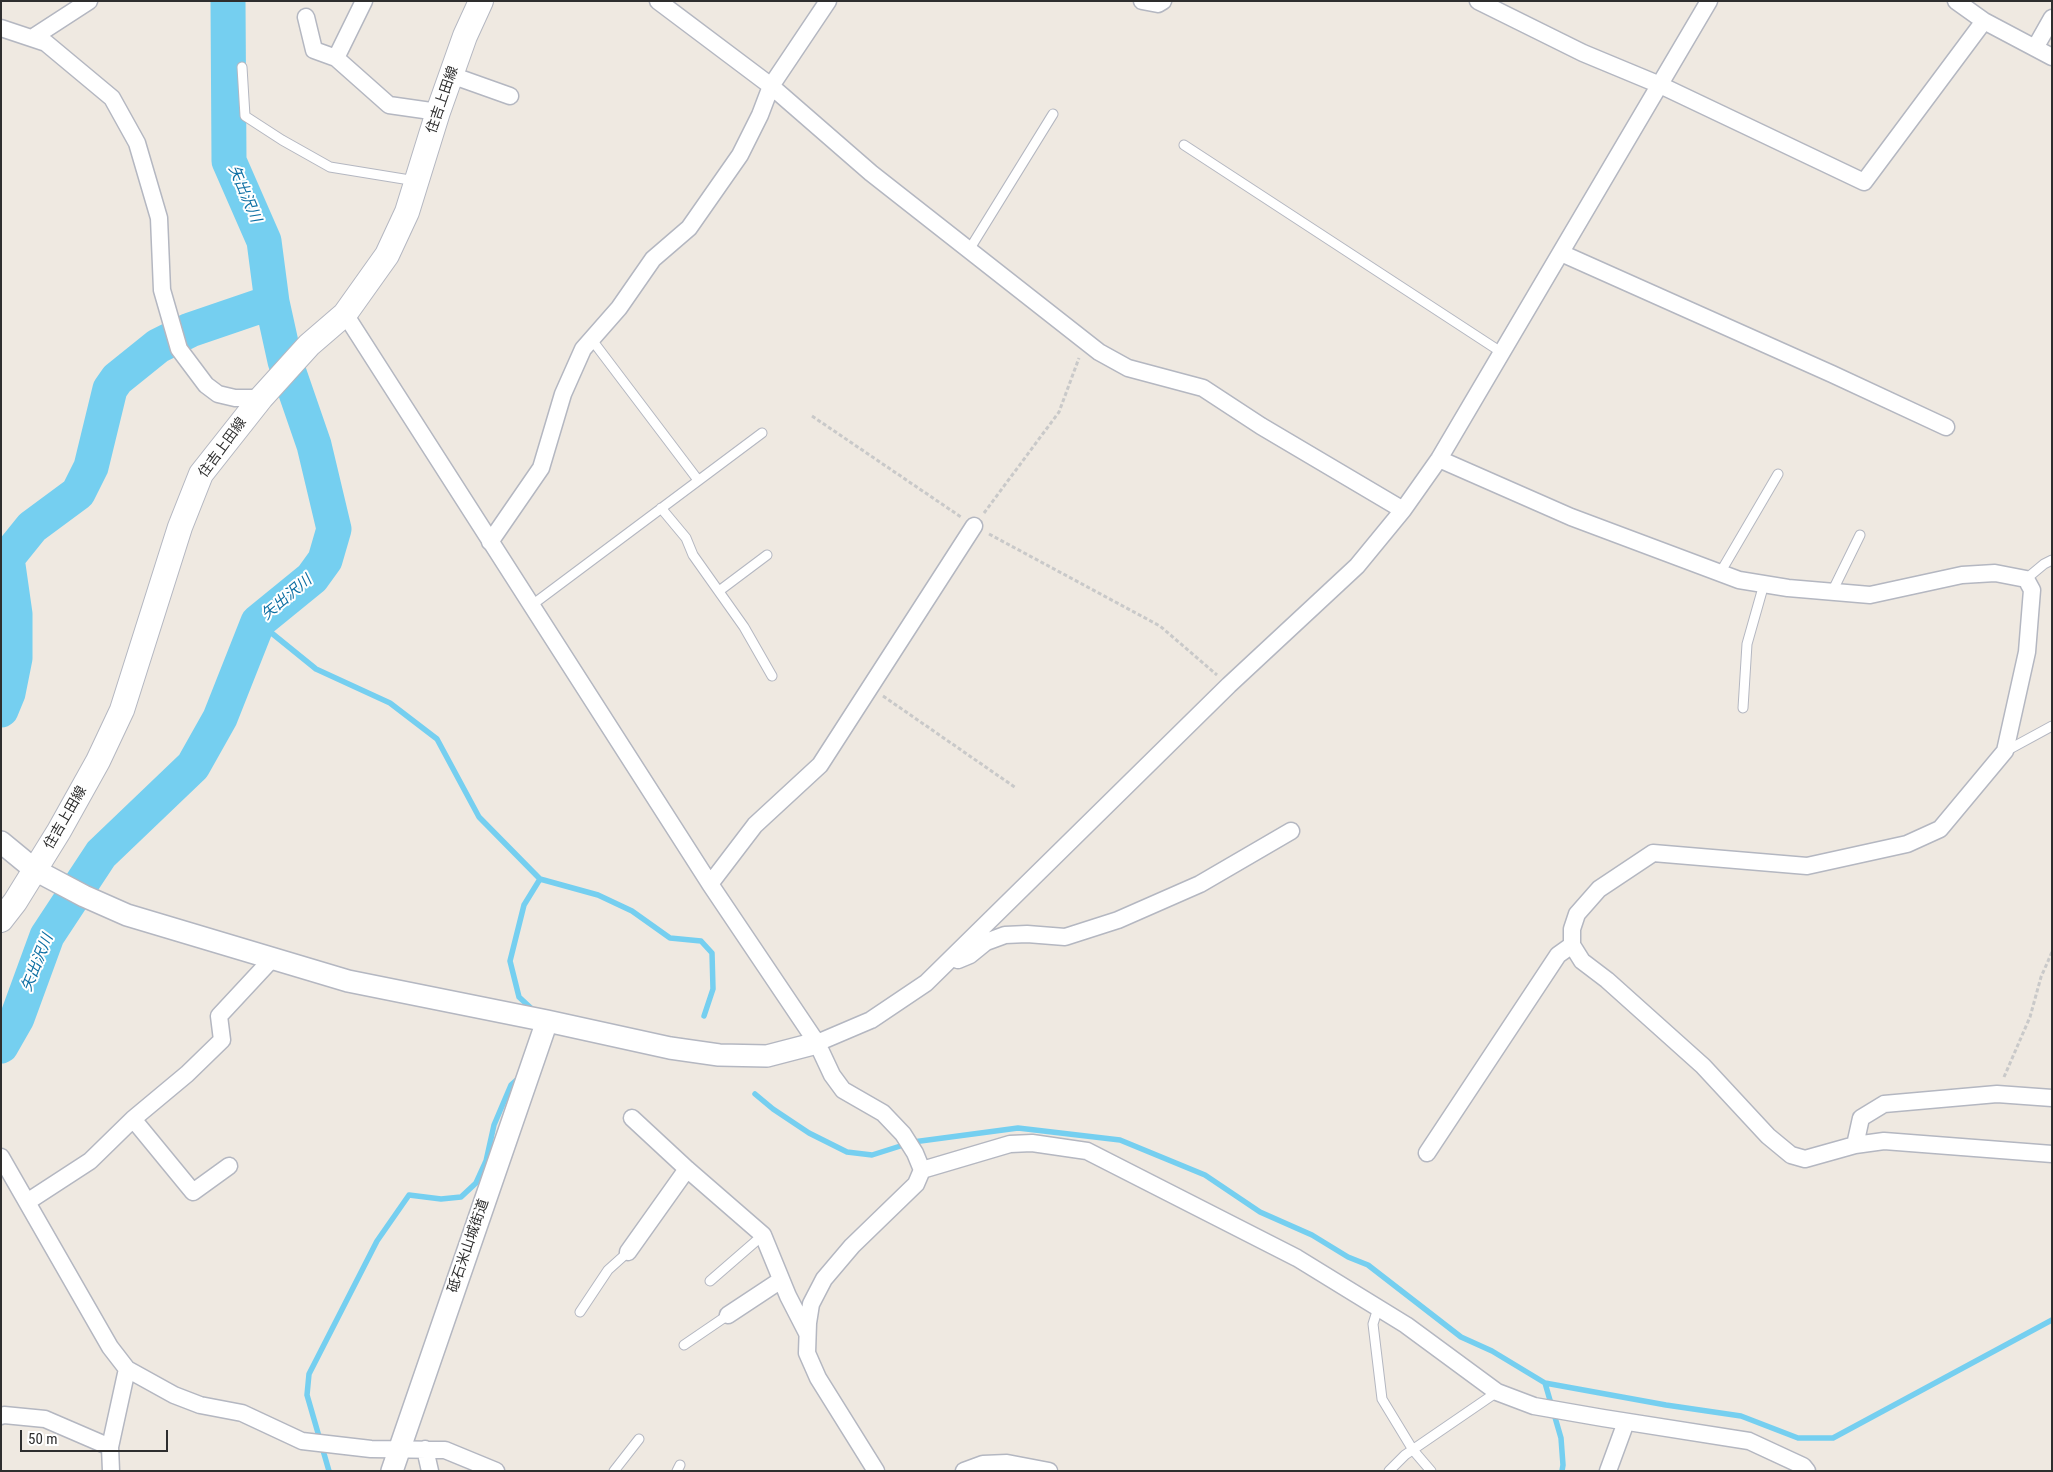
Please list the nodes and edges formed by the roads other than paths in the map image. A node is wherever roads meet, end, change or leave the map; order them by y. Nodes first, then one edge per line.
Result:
1 (89, 1) edge
2 (364, 1) edge
3 (481, 1) edge
4 (658, 1) edge
5 (828, 1) edge
6 (1142, 1) edge
7 (1163, 1) edge
8 (1478, 1) edge
9 (1709, 1) edge
10 (1956, 1) edge
11 (306, 17) dead end
12 (2052, 18) edge
13 (1984, 21) junction
14 (1, 28) edge
15 (32, 38) junction
16 (2035, 48) junction
17 (2052, 57) edge
18 (336, 58) junction
19 (242, 66) dead end
20 (451, 75) junction
21 (1660, 85) junction
22 (771, 86) junction
23 (510, 96) dead end
24 (438, 112) junction
25 (1053, 114) dead end
26 (1184, 145) dead end
27 (417, 181) junction
28 (969, 250) junction
29 (1561, 253) junction
30 (345, 314) junction
31 (592, 340) junction
32 (1502, 352) junction
33 (268, 389) junction
34 (1946, 427) dead end
35 (762, 433) dead end
36 (1438, 459) junction
37 (1778, 474) dead end
38 (698, 480) junction
39 (661, 508) junction
40 (1403, 510) junction
41 (974, 526) road end
42 (1860, 535) dead end
43 (490, 542) junction
44 (767, 555) dead end
45 (2052, 560) edge
46 (1720, 573) junction
47 (2026, 579) junction
48 (1764, 584) junction
49 (719, 591) junction
50 (1832, 592) junction
51 (532, 605) junction
52 (772, 676) dead end
53 (1743, 708) dead end
54 (2052, 726) edge
55 (2005, 751) junction
56 (1291, 831) dead end
57 (1, 842) edge
58 (35, 870) junction
59 (710, 884) junction
60 (1, 920) edge
61 (1572, 944) junction
62 (952, 958) junction
63 (272, 959) junction
64 (547, 1021) junction
65 (817, 1043) junction
66 (2052, 1098) edge
67 (632, 1118) dead end
68 (133, 1119) junction
69 (1855, 1145) junction
70 (1426, 1153) dead end
71 (2052, 1154) edge
72 (1, 1157) edge
73 (229, 1166) dead end
74 (687, 1170) junction
75 (922, 1170) junction
76 (27, 1202) junction
77 (763, 1235) junction
78 (628, 1252) joint
79 (781, 1280) junction
80 (710, 1281) dead end
81 (1378, 1308) junction
82 (580, 1312) dead end
83 (728, 1315) joint
84 (807, 1334) junction
85 (684, 1345) dead end
86 (127, 1368) junction
87 (1497, 1392) junction
88 (1, 1416) edge
89 (1626, 1422) junction
90 (640, 1439) dead end
91 (110, 1447) junction
92 (399, 1449) junction
93 (425, 1450) junction
94 (1413, 1450) junction
95 (112, 1471) edge
96 (392, 1471) edge
97 (430, 1471) edge
98 (496, 1471) edge
99 (614, 1471) edge
100 (876, 1471) edge
101 (964, 1471) edge
102 (1049, 1471) edge
103 (1390, 1471) edge
104 (1431, 1471) edge
105 (1608, 1471) edge
106 (1807, 1471) edge

1 - 15 street
2 - 18 street
3 - 20 main road, 住吉上田線
4 - 22 street
5 - 22 street
6 - 7 street
8 - 21 street
9 - 21 street
10 - 13 street
11 - 18 street
12 - 16 street
13 - 16 street
13 - 21 street
14 - 15 street
15 - 33 street
16 - 17 street
18 - 24 street
19 - 27 lane
20 - 23 street
20 - 24 main road, 住吉上田線
21 - 29 street
22 - 28 street
22 - 31 street
24 - 27 main road, 住吉上田線
25 - 28 lane
26 - 32 lane
27 - 30 main road, 住吉上田線
28 - 40 street
29 - 32 street
29 - 34 street
30 - 33 main road, 住吉上田線
30 - 43 street
31 - 38 lane
31 - 43 street
32 - 36 street
33 - 58 main road, 住吉上田線
35 - 38 lane
36 - 40 street
36 - 46 street
37 - 46 lane
38 - 39 lane
39 - 49 lane
39 - 51 lane
40 - 62 street
41 - 59 street
42 - 50 lane
43 - 51 street
44 - 49 lane
45 - 47 lane
46 - 48 street
47 - 50 street
47 - 55 street
48 - 50 street
48 - 53 lane
49 - 52 lane
51 - 59 street
54 - 55 lane
55 - 61 street
56 - 62 street
57 - 58 street
58 - 60 main road, 住吉上田線
58 - 63 street
59 - 65 street
61 - 69 street
61 - 70 street
62 - 65 street
63 - 64 street
63 - 68 street
64 - 65 street
64 - 92 street, 砥石米山城街道
65 - 75 street
66 - 69 street
67 - 74 street
68 - 73 street
68 - 76 street
69 - 71 street
72 - 76 street
74 - 77 street
74 - 78 street
75 - 81 street
75 - 84 street
76 - 86 street
77 - 79 street
77 - 80 lane
78 - 82 lane
79 - 83 street
79 - 84 street
81 - 87 street
81 - 94 lane
83 - 85 lane
84 - 100 street
86 - 91 street
86 - 92 street
87 - 89 street
87 - 94 lane
88 - 91 street
89 - 105 street
89 - 106 street
90 - 99 lane
91 - 95 street
92 - 93 street
92 - 96 street, 砥石米山城街道
93 - 97 street
93 - 98 street
94 - 103 lane
94 - 104 lane
101 - 102 street

